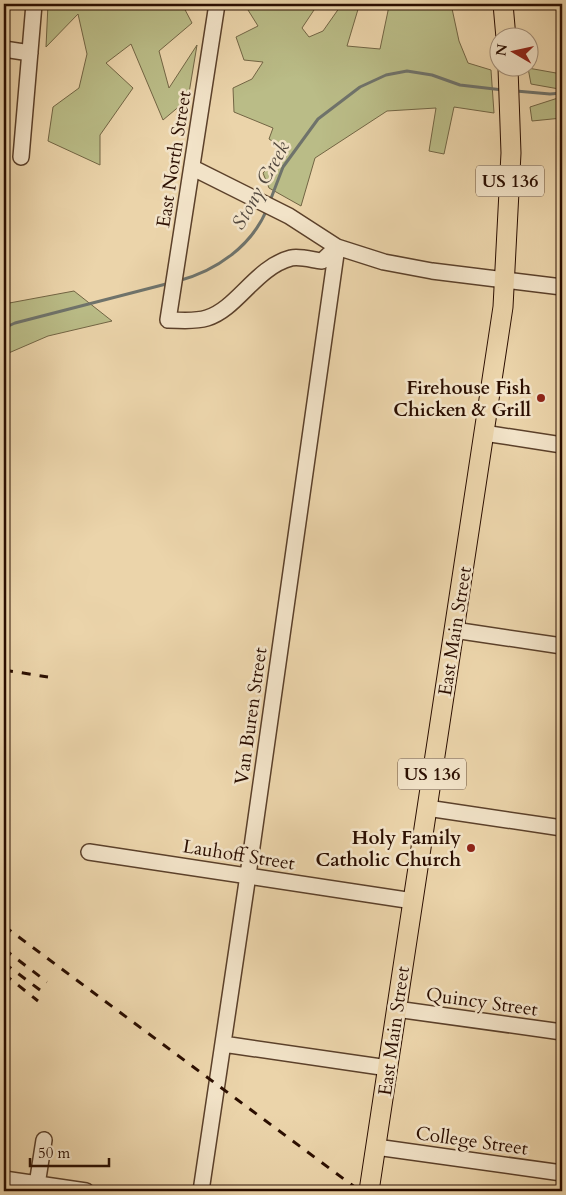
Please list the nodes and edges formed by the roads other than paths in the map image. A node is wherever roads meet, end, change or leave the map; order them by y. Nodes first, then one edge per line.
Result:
1 (34, 4) edge
2 (217, 4) edge
3 (502, 4) edge
4 (505, 28) edge
5 (4, 49) edge
6 (30, 53) junction
7 (508, 78) edge
8 (21, 157) dead end
9 (193, 168) junction
10 (337, 247) junction
11 (504, 280) junction
12 (562, 287) edge
13 (484, 433) junction
14 (562, 445) edge
15 (454, 630) junction
16 (562, 646) edge
17 (427, 808) junction
18 (562, 828) edge
19 (89, 852) dead end
20 (248, 875) junction
21 (413, 901) junction
22 (396, 1009) junction
23 (562, 1032) edge
24 (223, 1044) junction
25 (388, 1068) junction
26 (44, 1140) dead end
27 (376, 1147) junction
28 (562, 1173) edge
29 (4, 1179) edge
30 (36, 1187) edge
31 (86, 1191) edge
32 (201, 1191) edge
33 (369, 1191) edge

1 - 6 street
2 - 9 street, East North Street
3 - 4 main road
5 - 6 street
6 - 8 street
7 - 11 main road, East Main Street / US 136
9 - 10 street
9 - 10 street, East North Street
10 - 11 street
10 - 20 street, Van Buren Street
11 - 12 street
11 - 13 main road, East Main Street / US 136
13 - 14 street
13 - 15 main road, East Main Street / US 136
15 - 16 street
15 - 17 main road, East Main Street / US 136
17 - 18 street
17 - 21 main road, East Main Street / US 136
19 - 20 street, Lauhoff Street
20 - 21 street, Lauhoff Street
20 - 24 street, Van Buren Street
21 - 22 main road, East Main Street / US 136
22 - 23 street, Quincy Street
22 - 25 main road, East Main Street / US 136
24 - 25 street
24 - 32 street, Van Buren Street
25 - 27 main road, East Main Street / US 136
26 - 30 street
27 - 28 street, College Street
27 - 33 main road, East Main Street / US 136
29 - 30 street
30 - 31 street

